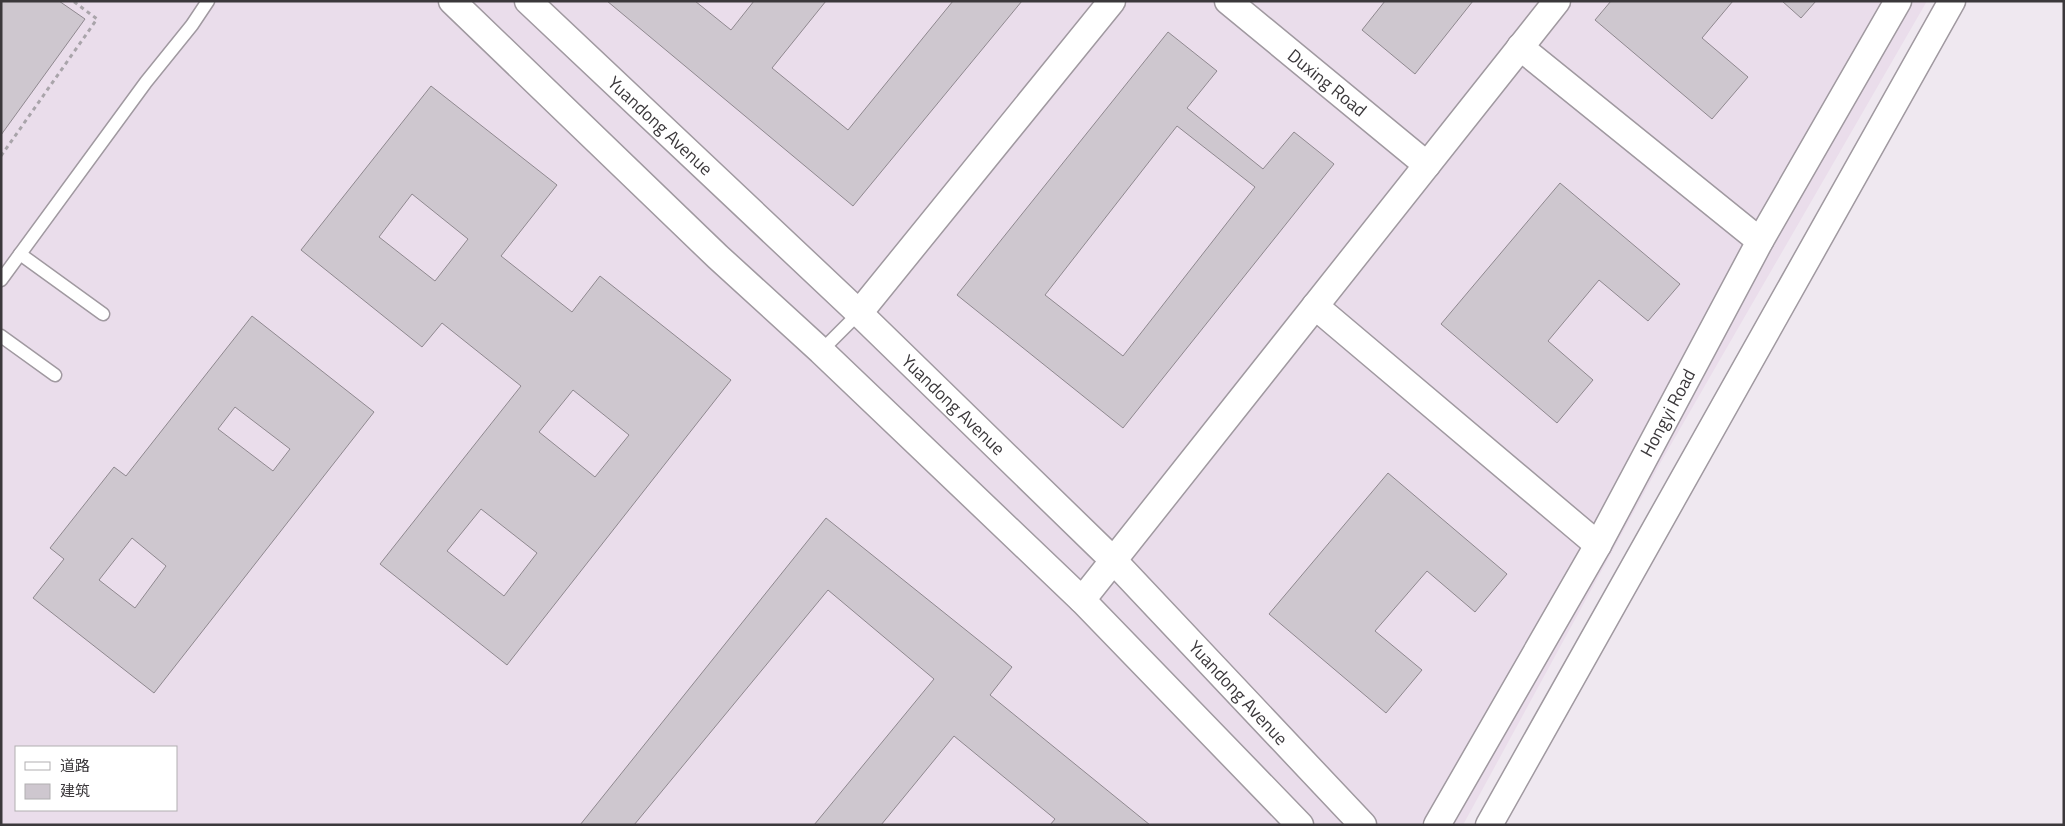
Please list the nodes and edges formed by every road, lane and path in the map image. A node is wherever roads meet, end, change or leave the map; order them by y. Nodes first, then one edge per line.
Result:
1 (73, 1) edge
2 (208, 1) edge
3 (452, 1) edge
4 (528, 1) edge
5 (1112, 1) edge
6 (1228, 1) edge
7 (1556, 1) edge
8 (1898, 1) edge
9 (1952, 1) edge
10 (1520, 47) junction
11 (1, 156) edge
12 (1427, 165) junction
13 (1760, 241) junction
14 (20, 254) junction
15 (1, 280) edge
16 (1315, 306) junction
17 (859, 313) junction
18 (103, 314) dead end
19 (1, 336) edge
20 (821, 351) junction
21 (54, 375) dead end
22 (1598, 545) junction
23 (1113, 560) junction
24 (1082, 600) junction
25 (1300, 825) edge
26 (1363, 825) edge
27 (1437, 825) edge
28 (1489, 825) edge

1 - 11 path
2 - 14 lane
3 - 20 street
4 - 17 street, Yuandong Avenue
5 - 17 street
6 - 12 street, Duxing Road
7 - 10 street
8 - 13 street, Hongyi Road
9 - 28 street
10 - 12 street
10 - 13 street
12 - 16 street
13 - 22 street, Hongyi Road
14 - 15 lane
14 - 18 lane
16 - 22 street
16 - 23 street
17 - 20 lane
17 - 23 street, Yuandong Avenue
19 - 21 lane
20 - 24 street
22 - 27 street, Hongyi Road
23 - 24 street
23 - 26 street, Yuandong Avenue
24 - 25 street

